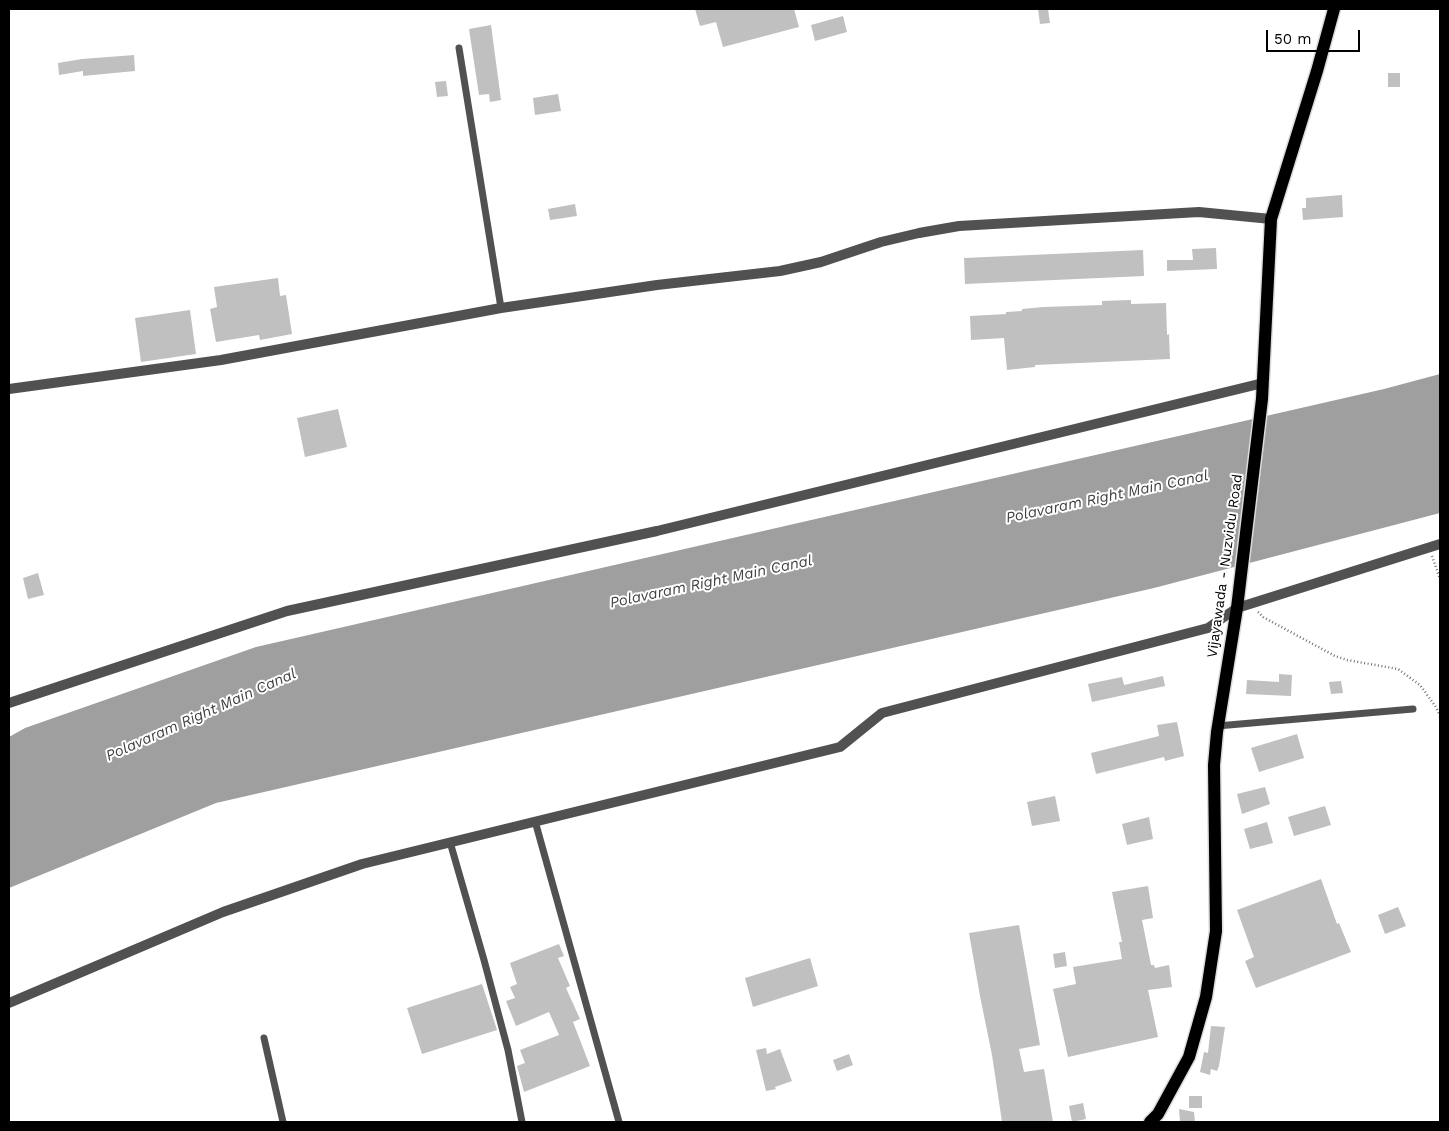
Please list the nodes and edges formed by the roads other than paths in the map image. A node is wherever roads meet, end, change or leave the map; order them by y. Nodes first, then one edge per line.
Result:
1 (1334, 9) edge
2 (459, 48) dead end
3 (1271, 220) junction
4 (500, 308) junction
5 (1263, 383) junction
6 (9, 390) edge
7 (1440, 544) edge
8 (1243, 606) junction
9 (9, 703) edge
10 (1413, 709) dead end
11 (1218, 726) junction
12 (534, 821) junction
13 (450, 842) junction
14 (9, 1003) edge
15 (264, 1038) dead end
16 (283, 1122) edge
17 (522, 1122) edge
18 (619, 1122) edge
19 (1150, 1122) edge

1 - 3 main road, Vijayawada - Nuzvidu Road
2 - 4 lane
3 - 4 street
3 - 5 main road, Vijayawada - Nuzvidu Road
4 - 6 street
5 - 8 main road, Vijayawada - Nuzvidu Road
5 - 9 street
7 - 8 street
8 - 11 main road, Vijayawada - Nuzvidu Road
8 - 12 street
10 - 11 lane
11 - 19 main road, Vijayawada - Nuzvidu Road
12 - 13 street
12 - 18 lane
13 - 14 street
13 - 17 lane
15 - 16 lane

